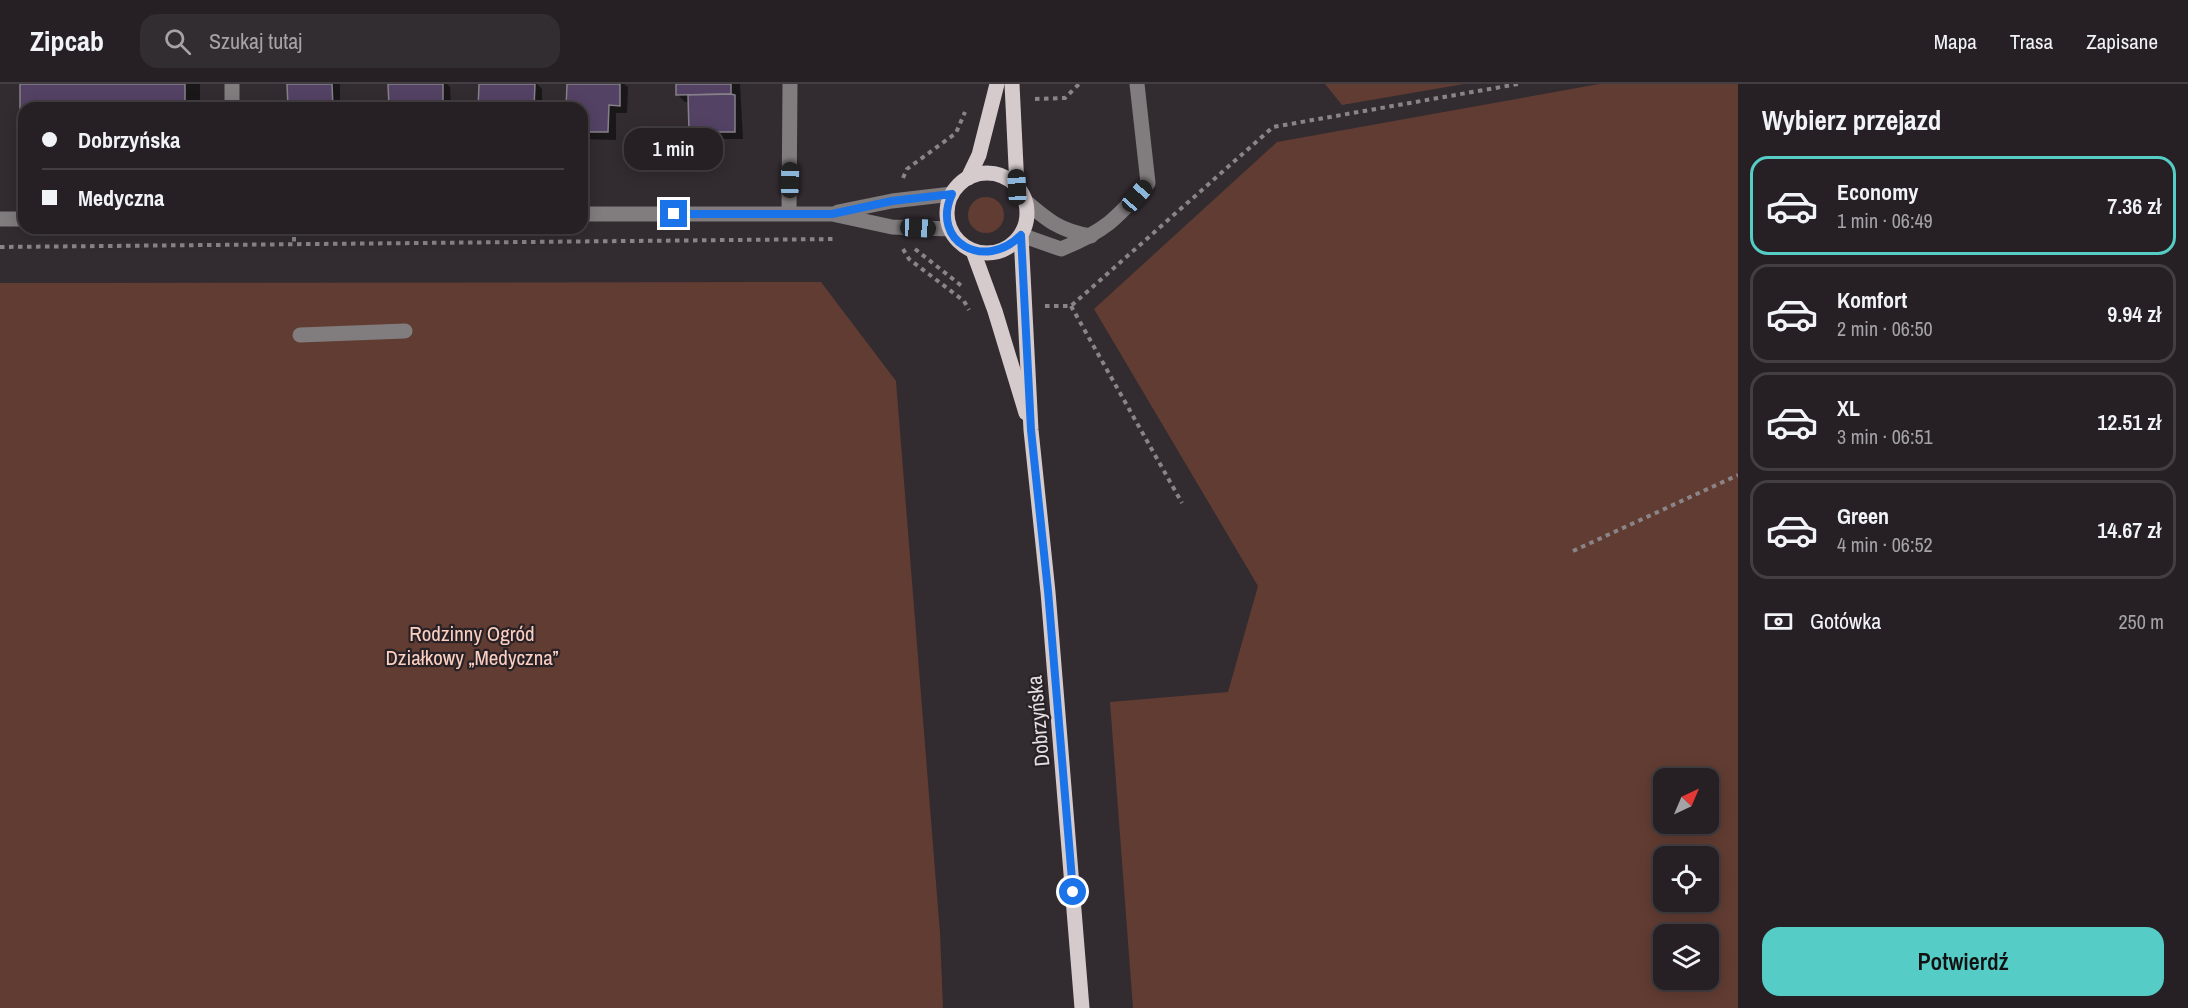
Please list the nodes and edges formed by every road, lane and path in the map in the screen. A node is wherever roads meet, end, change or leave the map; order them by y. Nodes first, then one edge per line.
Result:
1 (232, 84) edge
2 (790, 84) edge
3 (997, 84) edge
4 (1012, 84) edge
5 (1079, 84) edge
6 (1137, 84) edge
7 (1518, 84) edge
8 (1028, 100) dead end
9 (232, 102) edge
10 (968, 105) dead end
11 (968, 178) junction
12 (1020, 193) junction
13 (952, 194) junction
14 (904, 199) junction
15 (789, 213) junction
16 (588, 214) edge
17 (832, 214) junction
18 (0, 219) edge
19 (18, 219) edge
20 (950, 229) junction
21 (294, 234) edge
22 (1021, 235) junction
23 (1091, 236) junction
24 (849, 239) dead end
25 (294, 243) junction
26 (0, 247) edge
27 (973, 251) junction
28 (965, 289) dead end
29 (973, 320) dead end
30 (405, 331) dead end
31 (300, 335) dead end
32 (1031, 430) junction
33 (1738, 476) edge
34 (1182, 503) dead end
35 (1573, 550) dead end
36 (1082, 1008) edge

1 - 9 street
2 - 15 street
3 - 11 main road
4 - 12 main road
5 - 8 path
6 - 23 street
7 - 34 path
10 - 14 path
11 - 12 main road
11 - 13 main road
12 - 22 main road
12 - 23 street
13 - 14 street
13 - 20 main road
14 - 17 street
15 - 16 street
15 - 17 street
17 - 20 street
18 - 19 street
20 - 27 main road
21 - 25 path
22 - 23 street
22 - 27 main road
22 - 32 main road, Dobrzyńska
24 - 25 path
25 - 26 path
27 - 32 main road, Dobrzyńska
28 - 29 path
30 - 31 street
32 - 36 main road, Dobrzyńska
33 - 35 path

